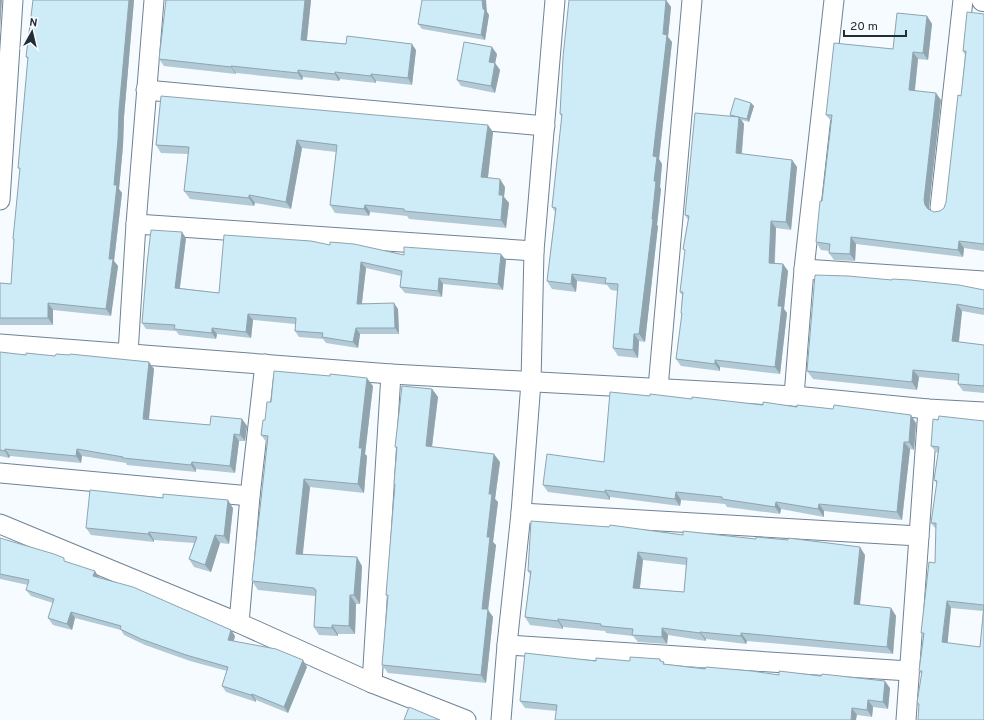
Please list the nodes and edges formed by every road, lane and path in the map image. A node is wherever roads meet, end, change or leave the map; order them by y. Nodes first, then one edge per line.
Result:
1 (14, 0) edge
2 (154, 0) edge
3 (555, 0) edge
4 (692, 0) edge
5 (834, 0) edge
6 (963, 0) edge
7 (146, 90) junction
8 (545, 126) junction
9 (0, 200) edge
10 (940, 208) dead end
11 (136, 224) junction
12 (534, 251) junction
13 (804, 269) junction
14 (984, 281) edge
15 (0, 344) edge
16 (128, 354) junction
17 (265, 364) junction
18 (391, 374) junction
19 (532, 382) junction
20 (658, 388) junction
21 (794, 396) junction
22 (928, 409) junction
23 (984, 412) edge
24 (0, 473) edge
25 (250, 496) junction
26 (521, 513) junction
27 (0, 524) edge
28 (919, 536) junction
29 (239, 623) junction
30 (507, 644) junction
31 (909, 671) junction
32 (372, 683) junction
33 (466, 720) edge
34 (501, 720) edge
35 (906, 720) edge

1 - 9 street
2 - 7 street
3 - 8 street
4 - 20 street
5 - 13 street
6 - 10 street
7 - 8 street
7 - 11 street
8 - 12 street
11 - 12 street
11 - 16 street
12 - 19 street
13 - 14 street
13 - 21 street
15 - 16 street
16 - 17 street
17 - 18 street
17 - 25 street
18 - 19 street
18 - 32 street
19 - 20 street
19 - 26 street
20 - 21 street
21 - 22 street
22 - 23 street
22 - 28 street
24 - 25 street
25 - 29 street
26 - 28 street
26 - 30 street
27 - 29 street
28 - 31 street
29 - 32 street
30 - 31 street
30 - 34 street
31 - 35 street
32 - 33 street

